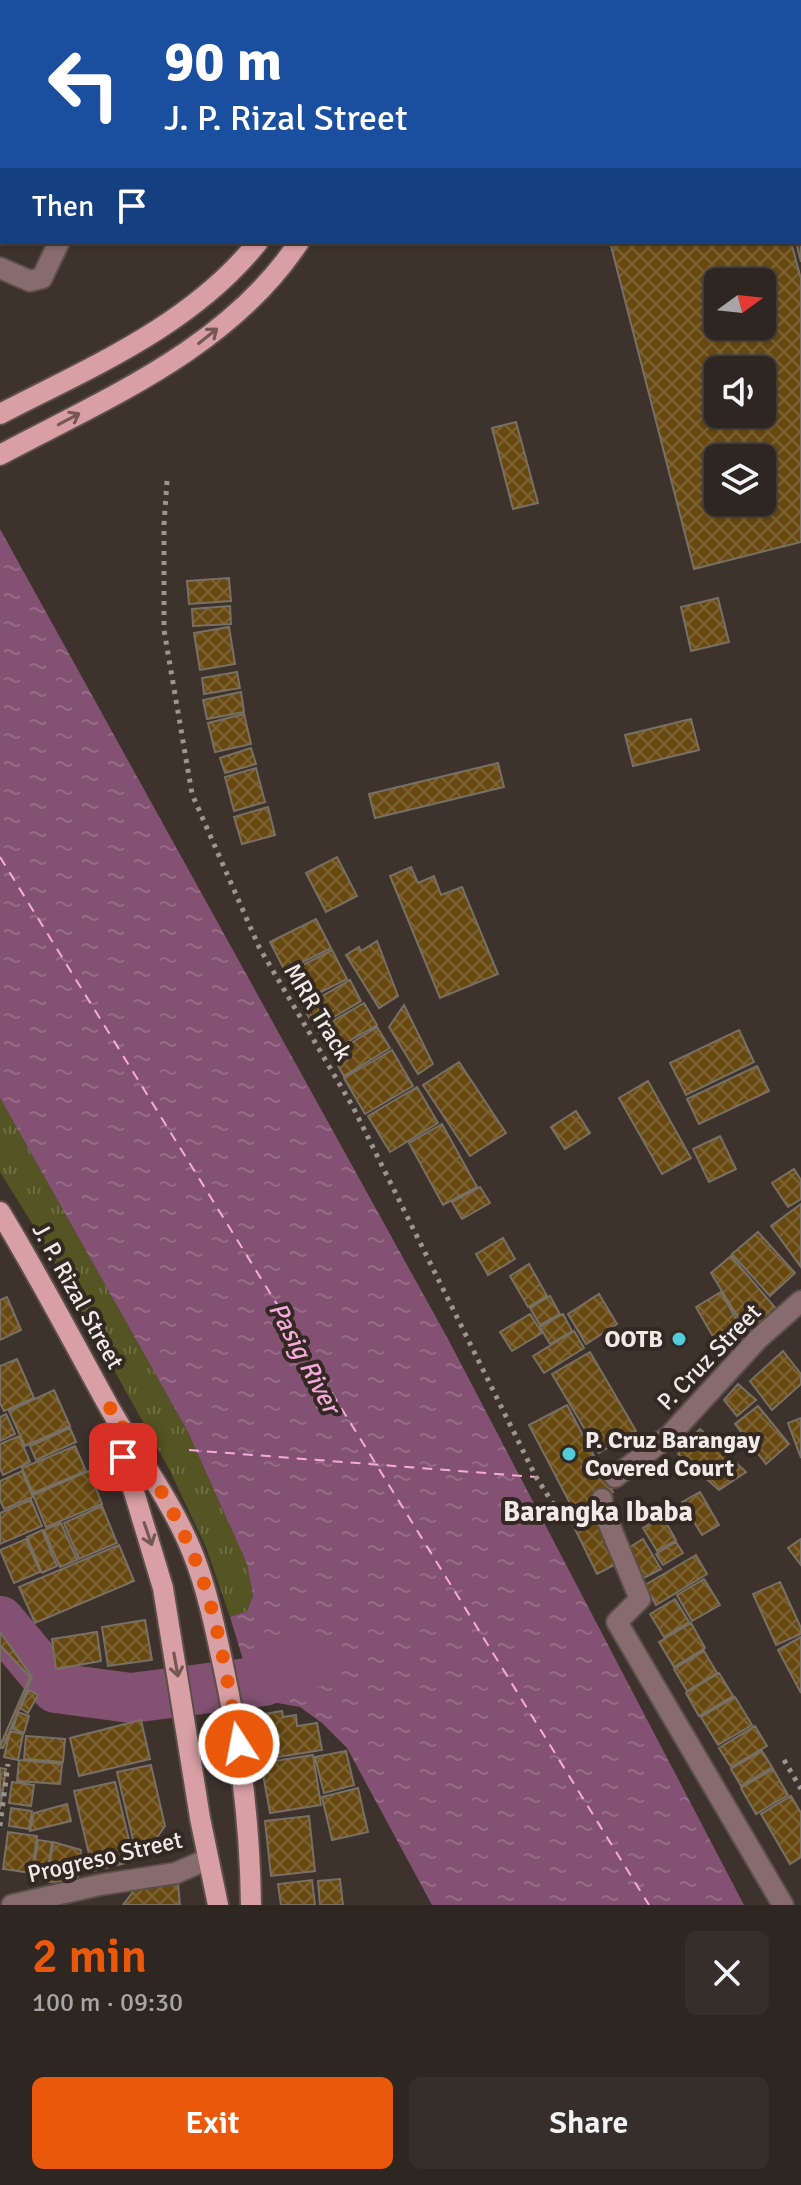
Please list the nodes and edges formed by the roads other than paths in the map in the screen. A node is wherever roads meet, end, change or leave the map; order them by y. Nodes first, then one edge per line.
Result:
1 (58, 244) edge
2 (256, 244) edge
3 (297, 244) edge
4 (0, 268) edge
5 (0, 414) edge
6 (0, 455) edge
7 (2, 1217) edge
8 (801, 1301) edge
9 (110, 1407) junction
10 (615, 1477) dead end
11 (602, 1499) dead end
12 (208, 1859) junction
13 (98, 1895) edge
14 (12, 1905) edge
15 (218, 1905) edge
16 (251, 1905) edge
17 (783, 1905) edge

1 - 4 street
2 - 5 main road
6 -> 3 main road
7 - 9 main road, J. P. Rizal Street
8 - 10 street, P. Cruz Street
9 -> 12 main road, J. P. Rizal Street
9 - 16 main road, J. P. Rizal Street
11 - 17 street
12 - 13 street, Progreso Street
12 - 15 main road, J. P. Rizal Street
13 - 14 street, Progreso Street

